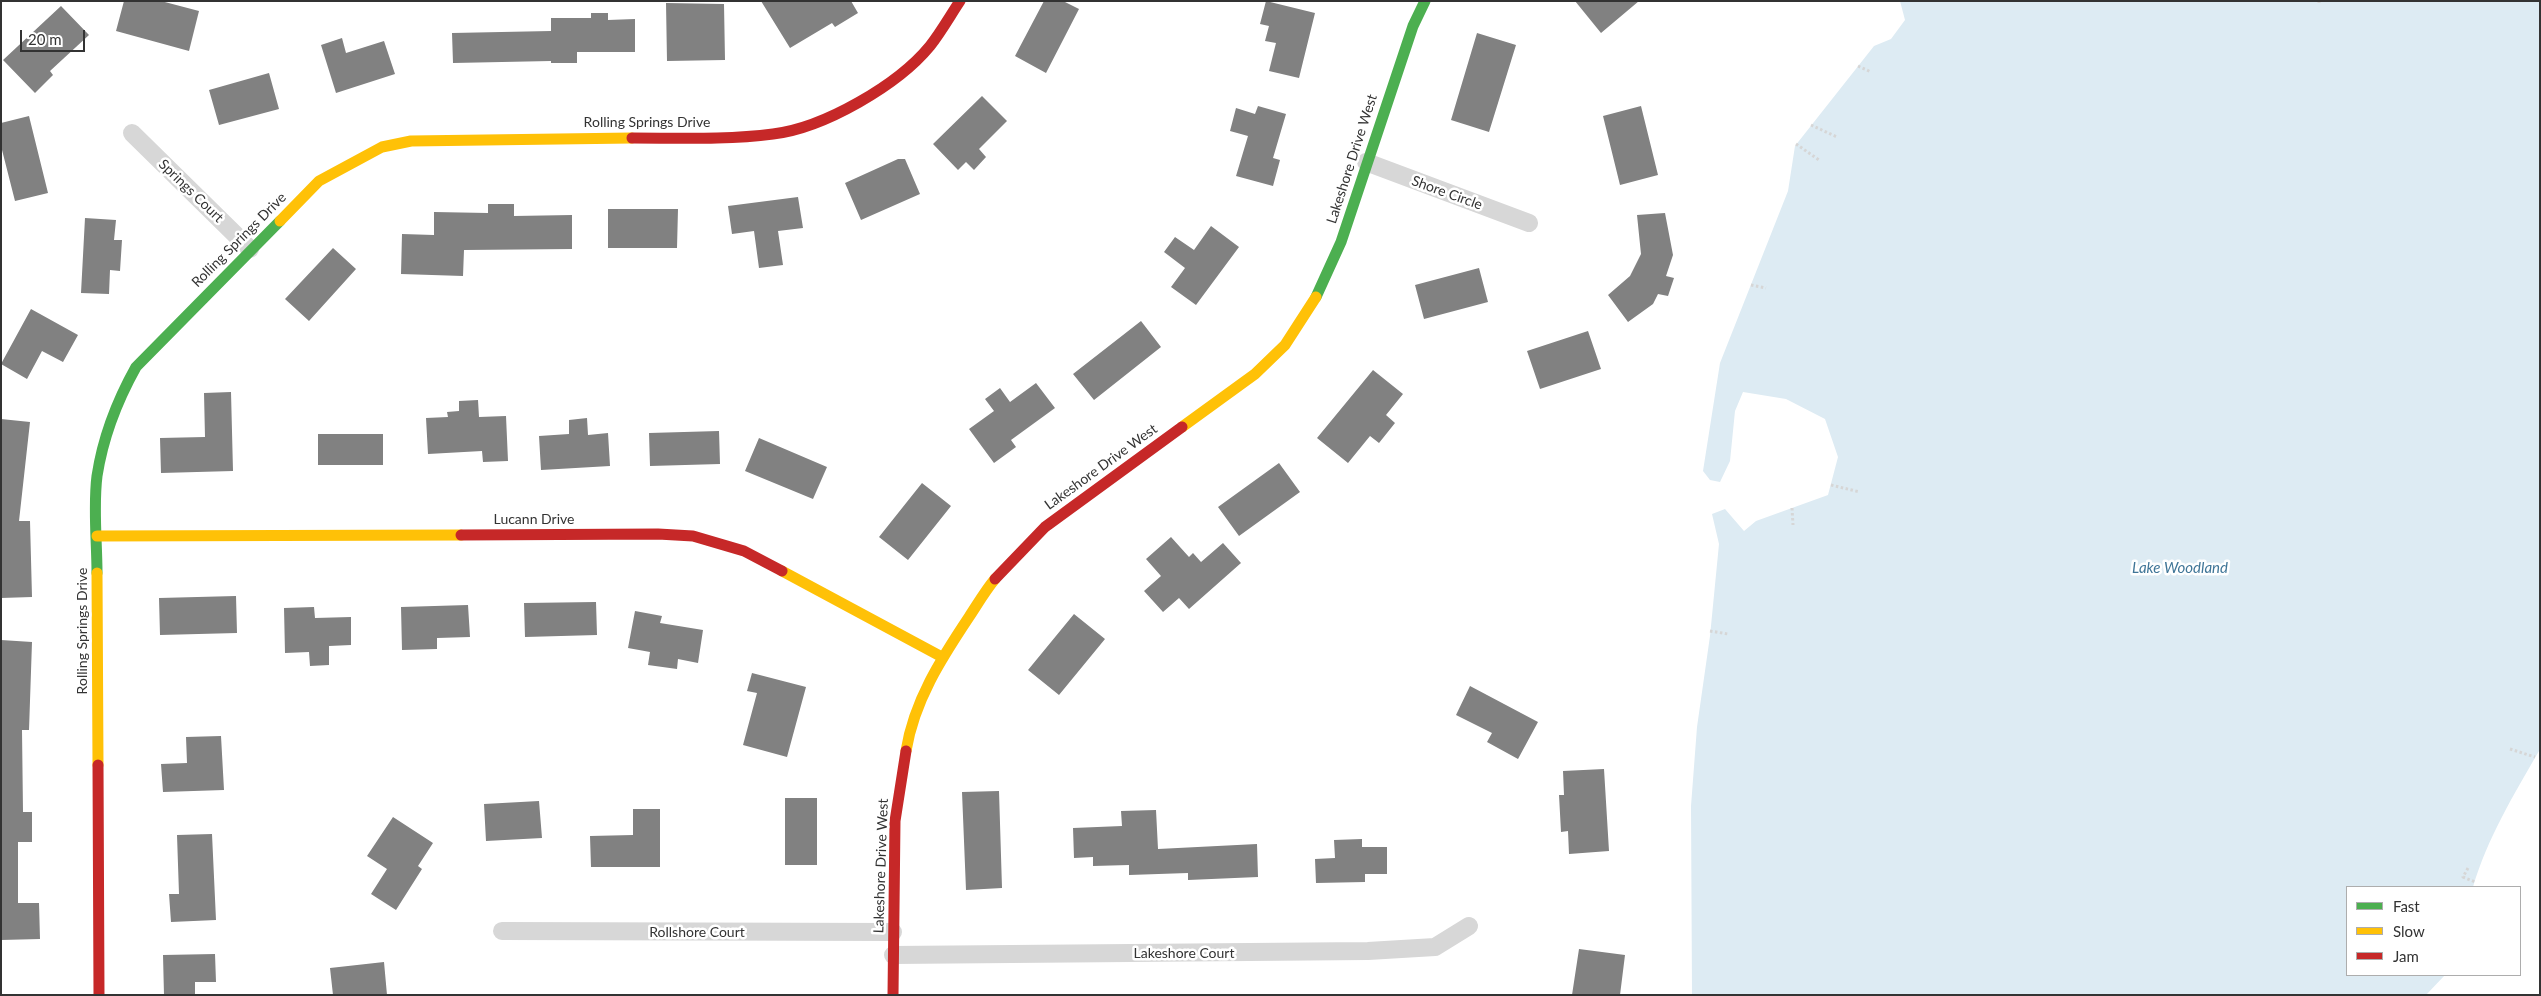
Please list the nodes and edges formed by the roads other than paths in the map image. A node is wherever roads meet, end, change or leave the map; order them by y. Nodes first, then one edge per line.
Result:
1 (960, 1) edge
2 (1425, 1) edge
3 (132, 133) dead end
4 (1366, 162) junction
5 (1529, 223) dead end
6 (250, 250) junction
7 (97, 536) junction
8 (942, 657) junction
9 (1469, 926) dead end
10 (502, 932) dead end
11 (893, 932) junction
12 (893, 955) junction
13 (99, 995) edge
14 (893, 995) edge

1 - 6 street, Rolling Springs Drive
2 - 4 street, Lakeshore Drive West
3 - 6 street, Springs Court
4 - 5 street, Shore Circle
4 - 8 street, Lakeshore Drive West
6 - 7 street, Rolling Springs Drive
7 - 8 street, Lucann Drive
7 - 13 street, Rolling Springs Drive
8 - 11 street, Lakeshore Drive West
9 - 12 street, Lakeshore Court
10 - 11 street, Rollshore Court
11 - 12 street, Lakeshore Drive West
12 - 14 street, Lakeshore Drive West

